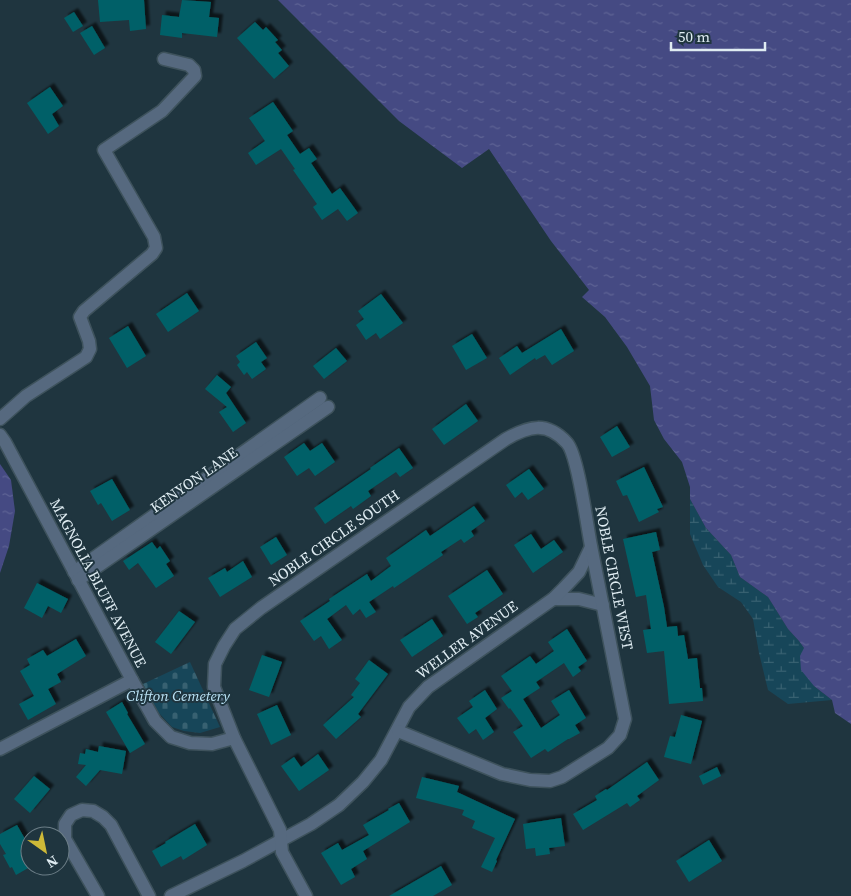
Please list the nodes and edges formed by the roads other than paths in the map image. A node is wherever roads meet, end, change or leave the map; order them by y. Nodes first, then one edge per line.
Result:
1 (164, 59) dead end
2 (324, 402) dead end
3 (0, 419) edge
4 (556, 432) joint
5 (0, 435) edge
6 (591, 547) junction
7 (76, 576) junction
8 (553, 599) junction
9 (603, 605) junction
10 (132, 680) junction
11 (398, 731) junction
12 (234, 738) junction
13 (0, 749) edge
14 (282, 840) junction
15 (98, 896) edge
16 (149, 896) edge
17 (171, 896) edge
18 (306, 896) edge

1 - 3 street
2 - 7 street
4 - 6 street, NOBLE CIRCLE WEST
4 - 12 street, NOBLE CIRCLE SOUTH
5 - 7 street, MAGNOLIA BLUFF AVENUE
6 - 8 street, WELLER AVENUE
6 - 9 street, NOBLE CIRCLE WEST
7 - 10 street, MAGNOLIA BLUFF AVENUE
8 - 9 street
8 - 11 street, WELLER AVENUE
9 - 11 street, NOBLE CIRCLE WEST
10 - 12 street, MAGNOLIA BLUFF AVENUE
10 - 13 street
11 - 14 street, WELLER AVENUE
12 - 14 street, NOBLE CIRCLE SOUTH
14 - 17 street, WELLER AVENUE
14 - 18 street, NOBLE CIRCLE SOUTH
15 - 16 street

